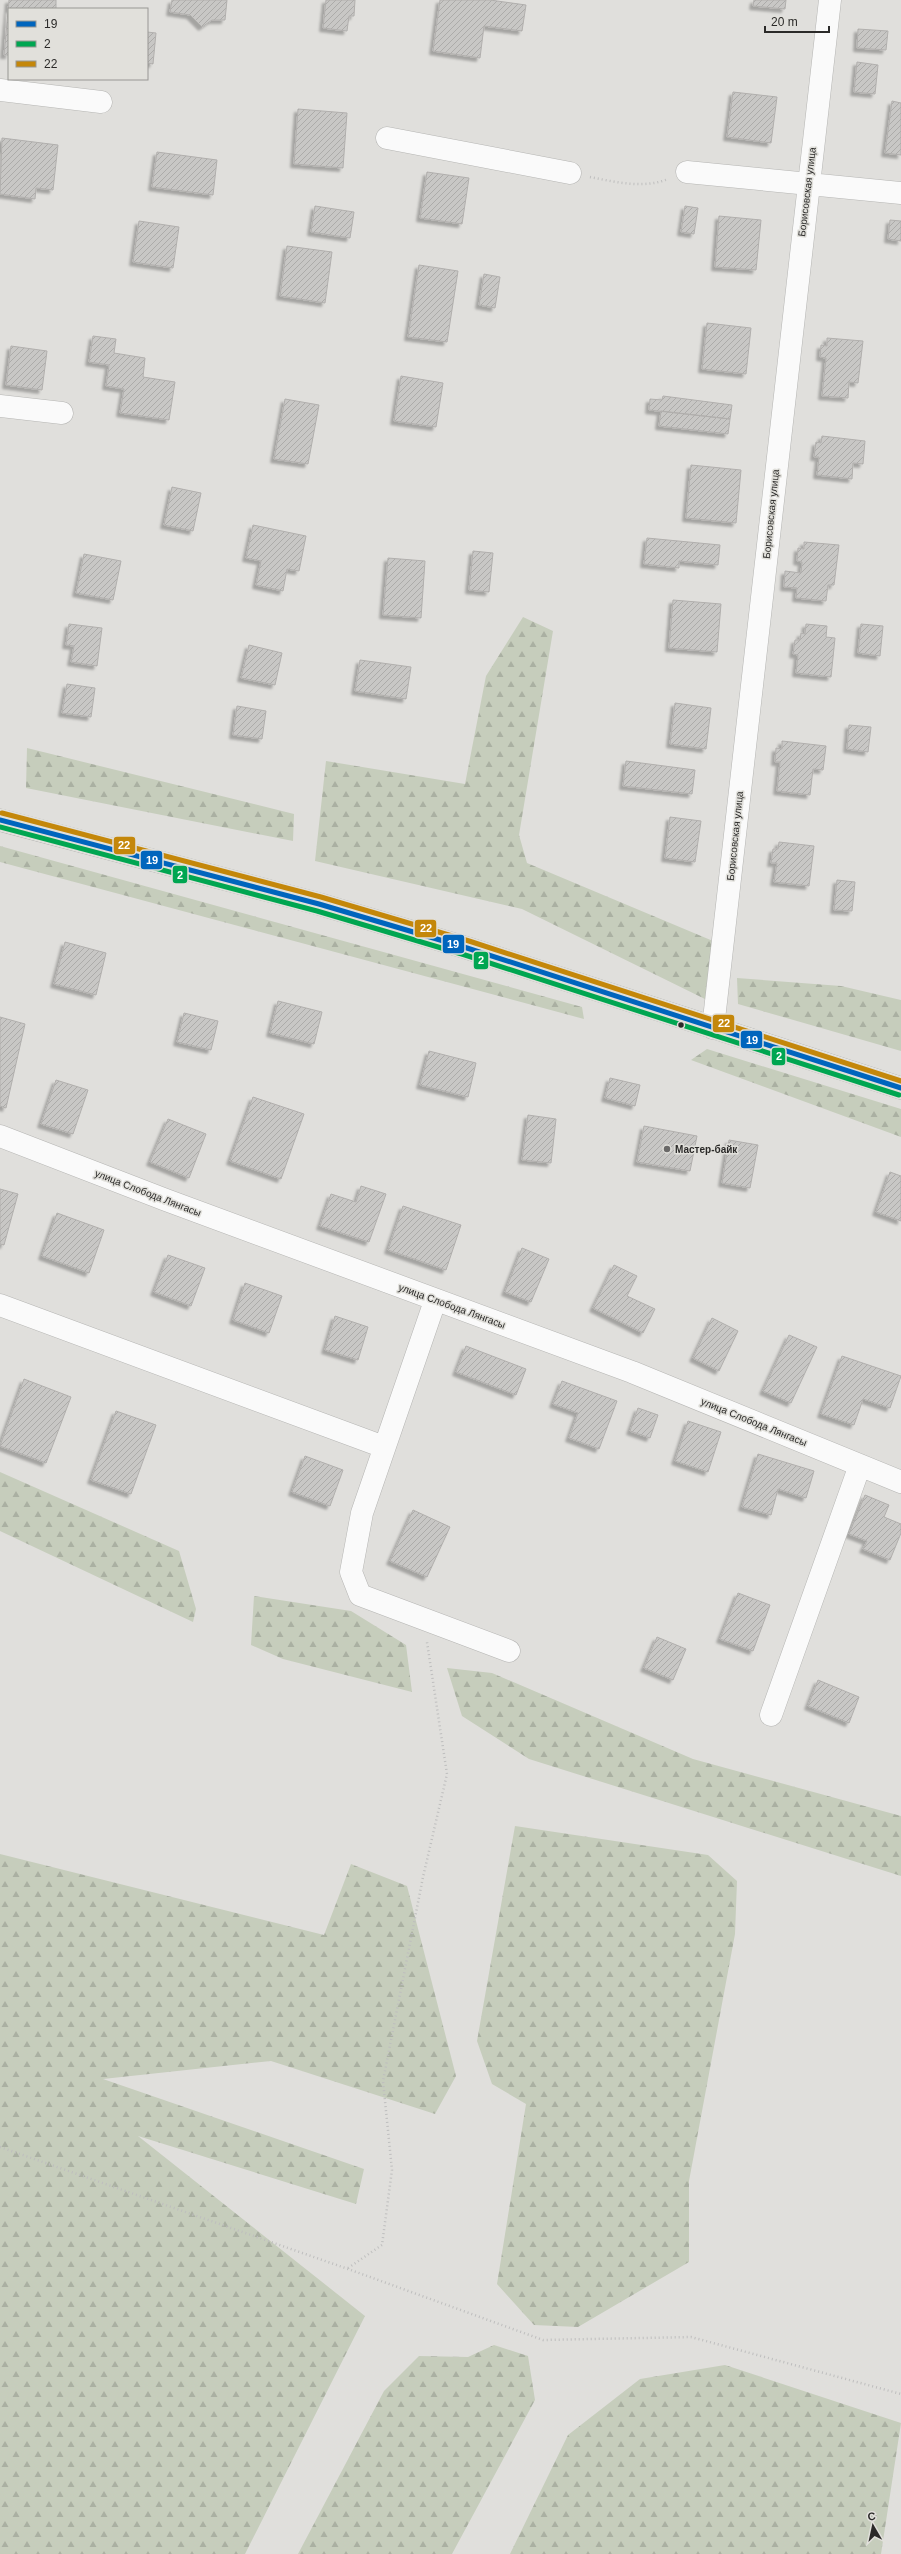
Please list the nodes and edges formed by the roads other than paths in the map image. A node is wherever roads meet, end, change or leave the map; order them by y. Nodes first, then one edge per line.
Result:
1 (830, 0) edge
2 (0, 90) edge
3 (101, 102) dead end
4 (387, 138) dead end
5 (687, 172) road end
6 (570, 173) road end
7 (808, 184) junction
8 (901, 193) edge
9 (0, 406) edge
10 (62, 413) dead end
11 (0, 820) edge
12 (713, 1028) junction
13 (901, 1088) edge
14 (0, 1136) edge
15 (435, 1301) junction
16 (0, 1305) edge
17 (384, 1447) junction
18 (860, 1465) junction
19 (901, 1482) edge
20 (509, 1651) dead end
21 (771, 1715) dead end

1 - 7 street, Борисовская улица
2 - 3 street
4 - 6 street
5 - 7 street
7 - 8 street
7 - 12 street, Борисовская улица
9 - 10 street
11 - 12 street
12 - 13 street
14 - 15 street, улица Слобода Лянгасы
15 - 17 street
15 - 18 street, улица Слобода Лянгасы
16 - 17 street
17 - 20 street
18 - 19 street, улица Слобода Лянгасы
18 - 21 street

